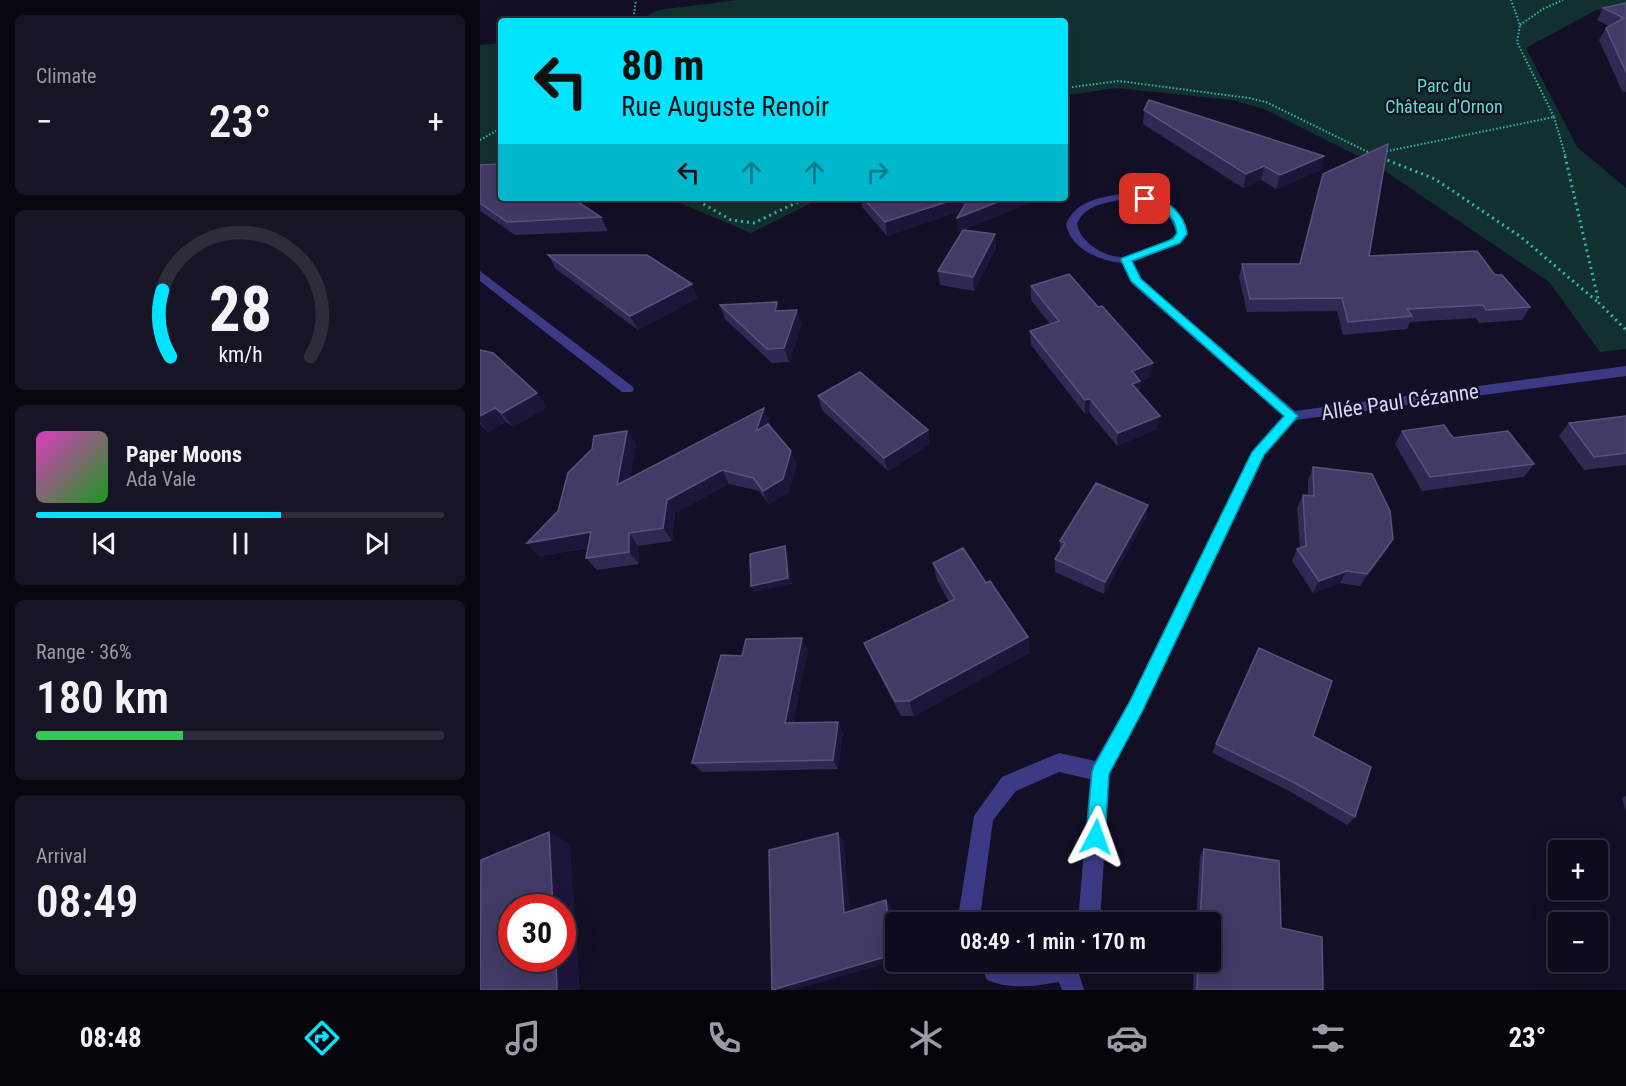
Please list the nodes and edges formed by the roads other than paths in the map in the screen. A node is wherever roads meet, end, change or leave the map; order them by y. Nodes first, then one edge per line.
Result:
1 (1126, 260) junction
2 (480, 275) edge
3 (1626, 371) edge
4 (627, 389) dead end
5 (1292, 416) junction
6 (1100, 772) junction
7 (970, 912) edge
8 (1090, 912) edge
9 (995, 972) edge
10 (1070, 974) edge

1 - 1 street
1 - 5 street
2 - 4 street
3 - 5 street, Allée Paul Cézanne
5 - 6 street, Allée Paul Cézanne
6 - 7 street
6 - 8 street, Allée Paul Cézanne
9 - 10 street

